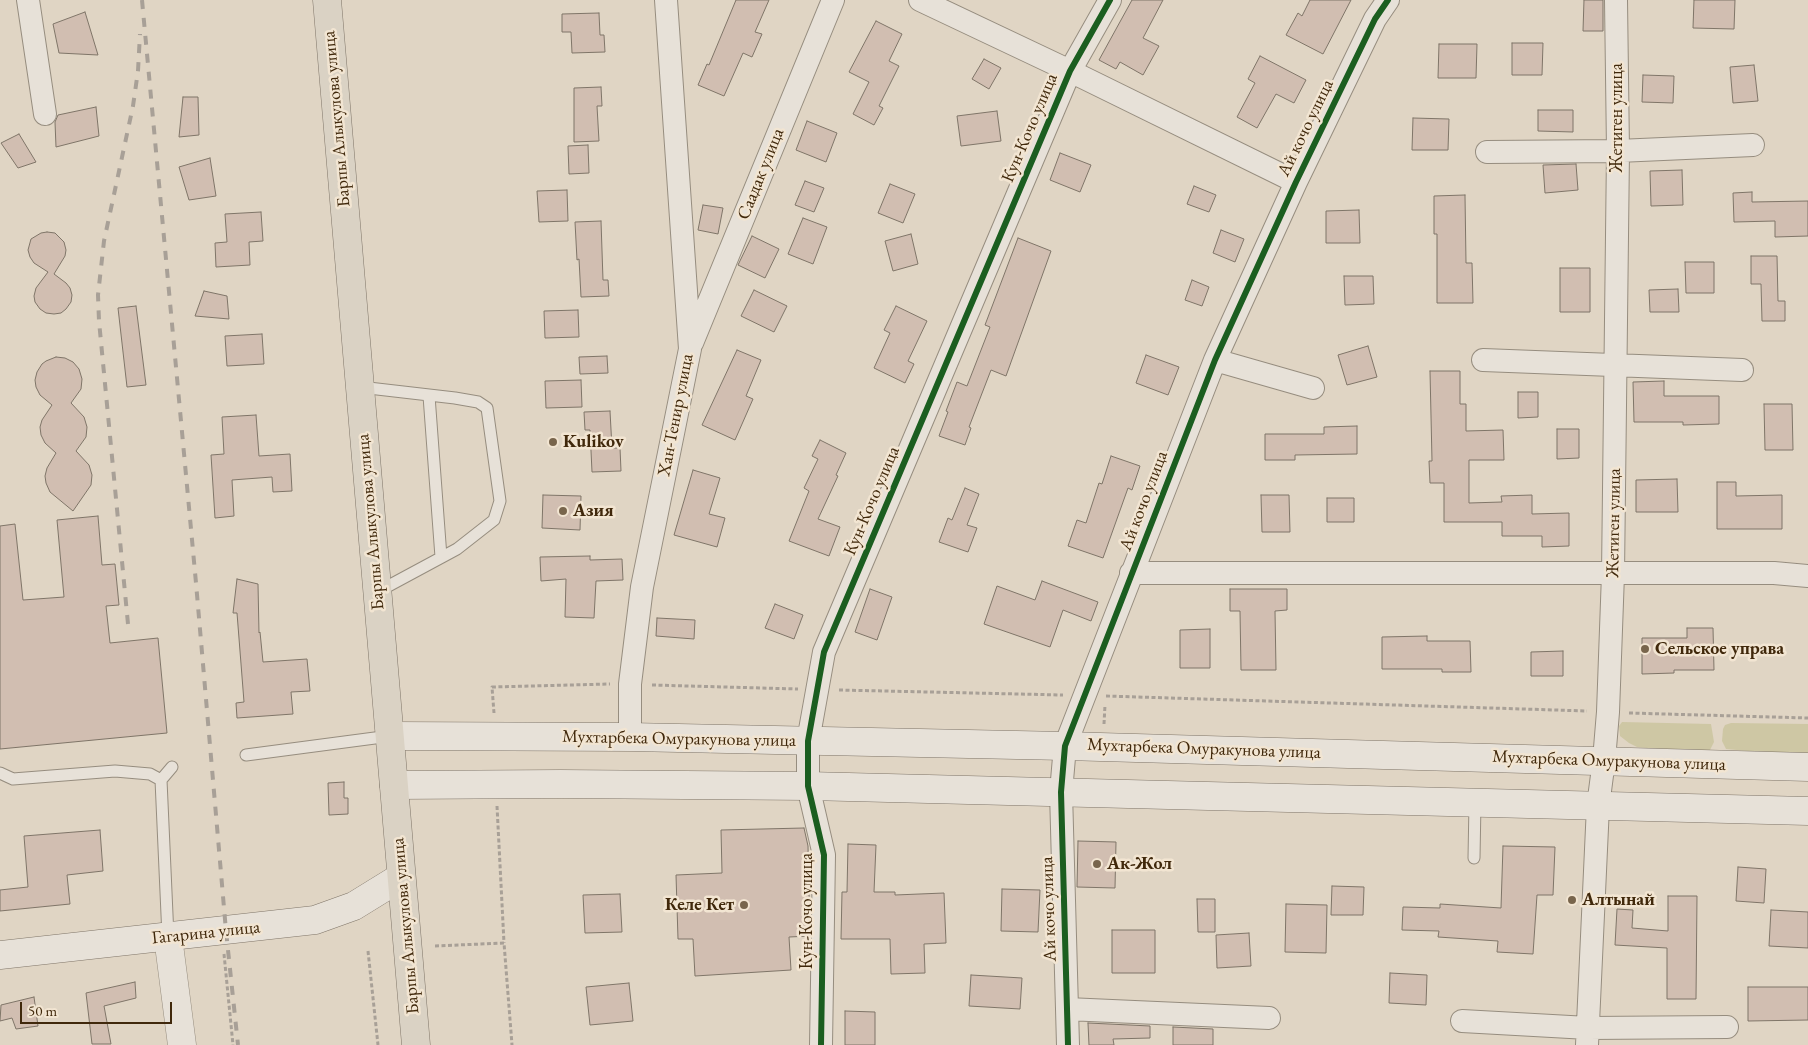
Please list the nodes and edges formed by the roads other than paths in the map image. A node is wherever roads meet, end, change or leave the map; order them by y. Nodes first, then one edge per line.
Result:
1 (28, 0) edge
2 (327, 0) edge
3 (666, 0) edge
4 (833, 0) edge
5 (920, 0) edge
6 (1110, 0) edge
7 (1388, 0) edge
8 (1616, 0) edge
9 (1070, 71) junction
10 (46, 114) dead end
11 (1753, 145) dead end
12 (1618, 150) junction
13 (1487, 152) dead end
14 (1296, 182) junction
15 (690, 349) junction
16 (1215, 360) junction
17 (1483, 360) dead end
18 (1616, 366) junction
19 (1742, 370) dead end
20 (360, 387) junction
21 (1313, 388) dead end
22 (429, 396) junction
23 (441, 557) junction
24 (1131, 573) junction
25 (1613, 574) junction
26 (1808, 576) edge
27 (377, 592) junction
28 (390, 736) junction
29 (630, 737) junction
30 (808, 741) junction
31 (1065, 746) junction
32 (246, 755) dead end
33 (1604, 760) junction
34 (172, 767) dead end
35 (1808, 767) edge
36 (0, 773) edge
37 (160, 780) junction
38 (394, 786) junction
39 (808, 786) junction
40 (1061, 792) junction
41 (1475, 803) junction
42 (1598, 806) junction
43 (1808, 811) edge
44 (1474, 858) dead end
45 (401, 878) junction
46 (168, 937) junction
47 (0, 955) edge
48 (1067, 1009) junction
49 (1269, 1018) dead end
50 (1462, 1021) dead end
51 (1726, 1027) dead end
52 (1587, 1036) edge
53 (182, 1045) edge
54 (416, 1045) edge
55 (821, 1045) edge
56 (1068, 1045) edge

1 - 10 street
2 - 20 main road, Барпы Алыкулова улица
3 - 15 street, Хан-Тенир улица
4 - 15 street, Саадак улица
5 - 9 street
6 - 9 street, Кун-Кочо улица
7 - 14 street, Ай кочо улица
8 - 12 street, Жетиген улица
9 - 14 street
9 - 30 street, Кун-Кочо улица
11 - 12 street
12 - 13 street
12 - 18 street, Жетиген улица
14 - 16 street, Ай кочо улица
15 - 29 street, Хан-Тенир улица
16 - 21 street
16 - 24 street, Ай кочо улица
17 - 18 street
18 - 19 street
18 - 25 street, Жетиген улица
20 - 22 lane
20 - 27 main road, Барпы Алыкулова улица
22 - 23 lane
22 - 23 lane
23 - 27 lane
24 - 25 street
24 - 31 street, Ай кочо улица
25 - 26 street
25 - 33 street, Жетиген улица
27 - 28 main road, Барпы Алыкулова улица
28 - 29 main road, Мухтарбека Омуракунова улица
28 - 32 lane
28 - 38 main road, Барпы Алыкулова улица
29 - 30 main road, Мухтарбека Омуракунова улица
30 - 31 main road, Мухтарбека Омуракунова улица
30 - 39 street, Кун-Кочо улица
31 - 33 main road, Мухтарбека Омуракунова улица
31 - 40 street, Ай кочо улица
33 - 35 main road, Мухтарбека Омуракунова улица
33 - 42 street, Жетиген улица
34 - 37 lane
36 - 37 lane
37 - 46 lane
38 - 39 main road
38 - 45 main road, Барпы Алыкулова улица
39 - 40 main road
39 - 55 street, Кун-Кочо улица
40 - 41 main road
40 - 48 street, Ай кочо улица
41 - 42 main road
41 - 44 lane
42 - 43 main road
42 - 52 street, Жетиген улица
45 - 46 main road, Гагарина улица
45 - 54 main road, Барпы Алыкулова улица
46 - 47 main road, Гагарина улица
46 - 53 main road
48 - 49 street
48 - 56 street, Ай кочо улица
50 - 52 street
51 - 52 street

